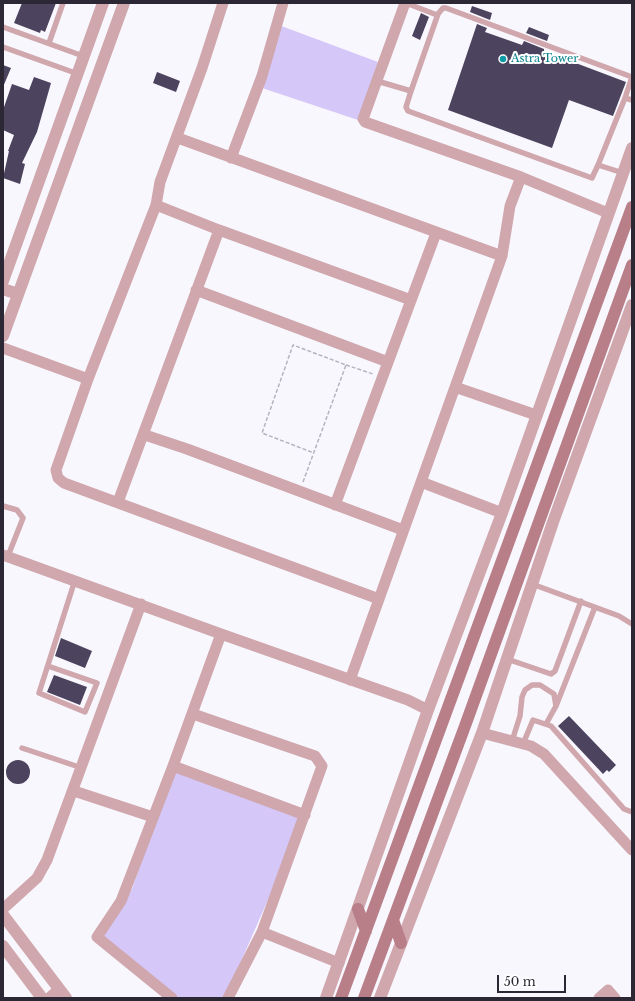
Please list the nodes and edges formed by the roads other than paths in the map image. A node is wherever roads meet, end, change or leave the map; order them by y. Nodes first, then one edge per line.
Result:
1 (63, 3) edge
2 (103, 3) edge
3 (124, 3) edge
4 (222, 3) edge
5 (283, 3) edge
6 (406, 3) edge
7 (438, 14) junction
8 (3, 27) edge
9 (49, 43) junction
10 (3, 47) edge
11 (83, 56) junction
12 (78, 74) junction
13 (377, 81) junction
14 (411, 91) junction
15 (625, 98) junction
16 (632, 100) edge
17 (178, 138) junction
18 (632, 148) edge
19 (231, 158) junction
20 (598, 165) junction
21 (623, 173) junction
22 (521, 177) junction
23 (156, 205) junction
24 (632, 206) edge
25 (608, 213) junction
26 (219, 230) junction
27 (436, 234) junction
28 (502, 256) junction
29 (632, 265) edge
30 (3, 281) edge
31 (3, 289) edge
32 (196, 290) junction
33 (18, 294) junction
34 (411, 300) junction
35 (632, 305) edge
36 (3, 336) edge
37 (3, 348) edge
38 (388, 362) junction
39 (88, 379) junction
40 (455, 386) junction
41 (536, 415) junction
42 (145, 435) junction
43 (421, 482) junction
44 (118, 502) junction
45 (336, 505) junction
46 (3, 506) edge
47 (502, 513) junction
48 (403, 530) junction
49 (5, 555) edge
50 (75, 580) junction
51 (532, 584) junction
52 (379, 599) junction
53 (581, 601) junction
54 (141, 604) junction
55 (595, 606) junction
56 (632, 624) edge
57 (221, 634) junction
58 (507, 659) junction
59 (48, 666) junction
60 (350, 680) junction
61 (556, 706) junction
62 (428, 710) junction
63 (193, 714) junction
64 (546, 724) junction
65 (482, 733) junction
66 (512, 741) junction
67 (524, 744) junction
68 (22, 748) dead end
69 (173, 766) junction
70 (82, 768) junction
71 (74, 790) junction
72 (632, 812) edge
73 (305, 815) junction
74 (153, 817) junction
75 (632, 850) edge
76 (3, 909) edge
77 (358, 909) junction
78 (3, 915) edge
79 (393, 920) junction
80 (366, 931) junction
81 (262, 932) junction
82 (401, 944) junction
83 (3, 946) edge
84 (339, 963) junction
85 (63, 994) edge
86 (42, 998) edge
87 (49, 998) edge
88 (172, 998) edge
89 (228, 998) edge
90 (326, 998) edge
91 (341, 998) edge
92 (364, 998) edge
93 (380, 998) edge
94 (599, 998) edge
95 (615, 998) edge

1 - 9 lane
2 - 11 street
3 - 33 street
4 - 17 street
5 - 19 street
6 - 7 lane
6 - 13 street
7 - 14 lane
7 - 15 lane
8 - 9 lane
9 - 11 lane
10 - 12 lane
11 - 12 street
12 - 30 street
13 - 14 lane
13 - 22 street
14 - 20 lane
15 - 16 lane
15 - 20 lane
17 - 19 street
17 - 23 street
18 - 21 street
19 - 27 street
20 - 21 lane
21 - 25 street
22 - 25 street
22 - 28 street
23 - 26 street
23 - 39 street
24 - 80 main road
25 - 41 street
26 - 32 street
26 - 34 street
27 - 28 street
27 - 34 street
28 - 40 street
29 - 79 main road
31 - 33 street
32 - 38 street
32 - 42 street
33 - 36 street
34 - 38 street
35 - 51 street
37 - 39 street
38 - 45 street
39 - 44 street
40 - 41 street
40 - 43 street
41 - 47 street
42 - 44 street
42 - 45 street
43 - 47 street
43 - 48 street
44 - 52 street
45 - 48 street
46 - 49 lane
47 - 62 street
48 - 52 street
49 - 50 street
50 - 54 street
50 - 59 lane
51 - 53 lane
51 - 58 street
52 - 60 street
53 - 55 lane
53 - 58 lane
54 - 57 street
54 - 70 street
55 - 56 lane
55 - 61 lane
57 - 60 street
57 - 63 street
58 - 65 street
59 - 59 lane
60 - 62 street
61 - 64 lane
61 - 66 lane
62 - 77 street
63 - 69 street
63 - 73 street
64 - 67 lane
64 - 72 lane
65 - 66 street
65 - 82 street
66 - 67 street
67 - 75 street
68 - 70 lane
69 - 73 street
69 - 74 street
70 - 71 street
71 - 74 street
71 - 76 street
73 - 81 street
74 - 88 street
77 - 80 main road
77 - 84 street
78 - 85 street
79 - 82 main road
79 - 92 main road
80 - 91 main road
81 - 84 street
81 - 89 street
82 - 93 street
83 - 86 street
84 - 90 street
85 - 87 street
94 - 95 street

